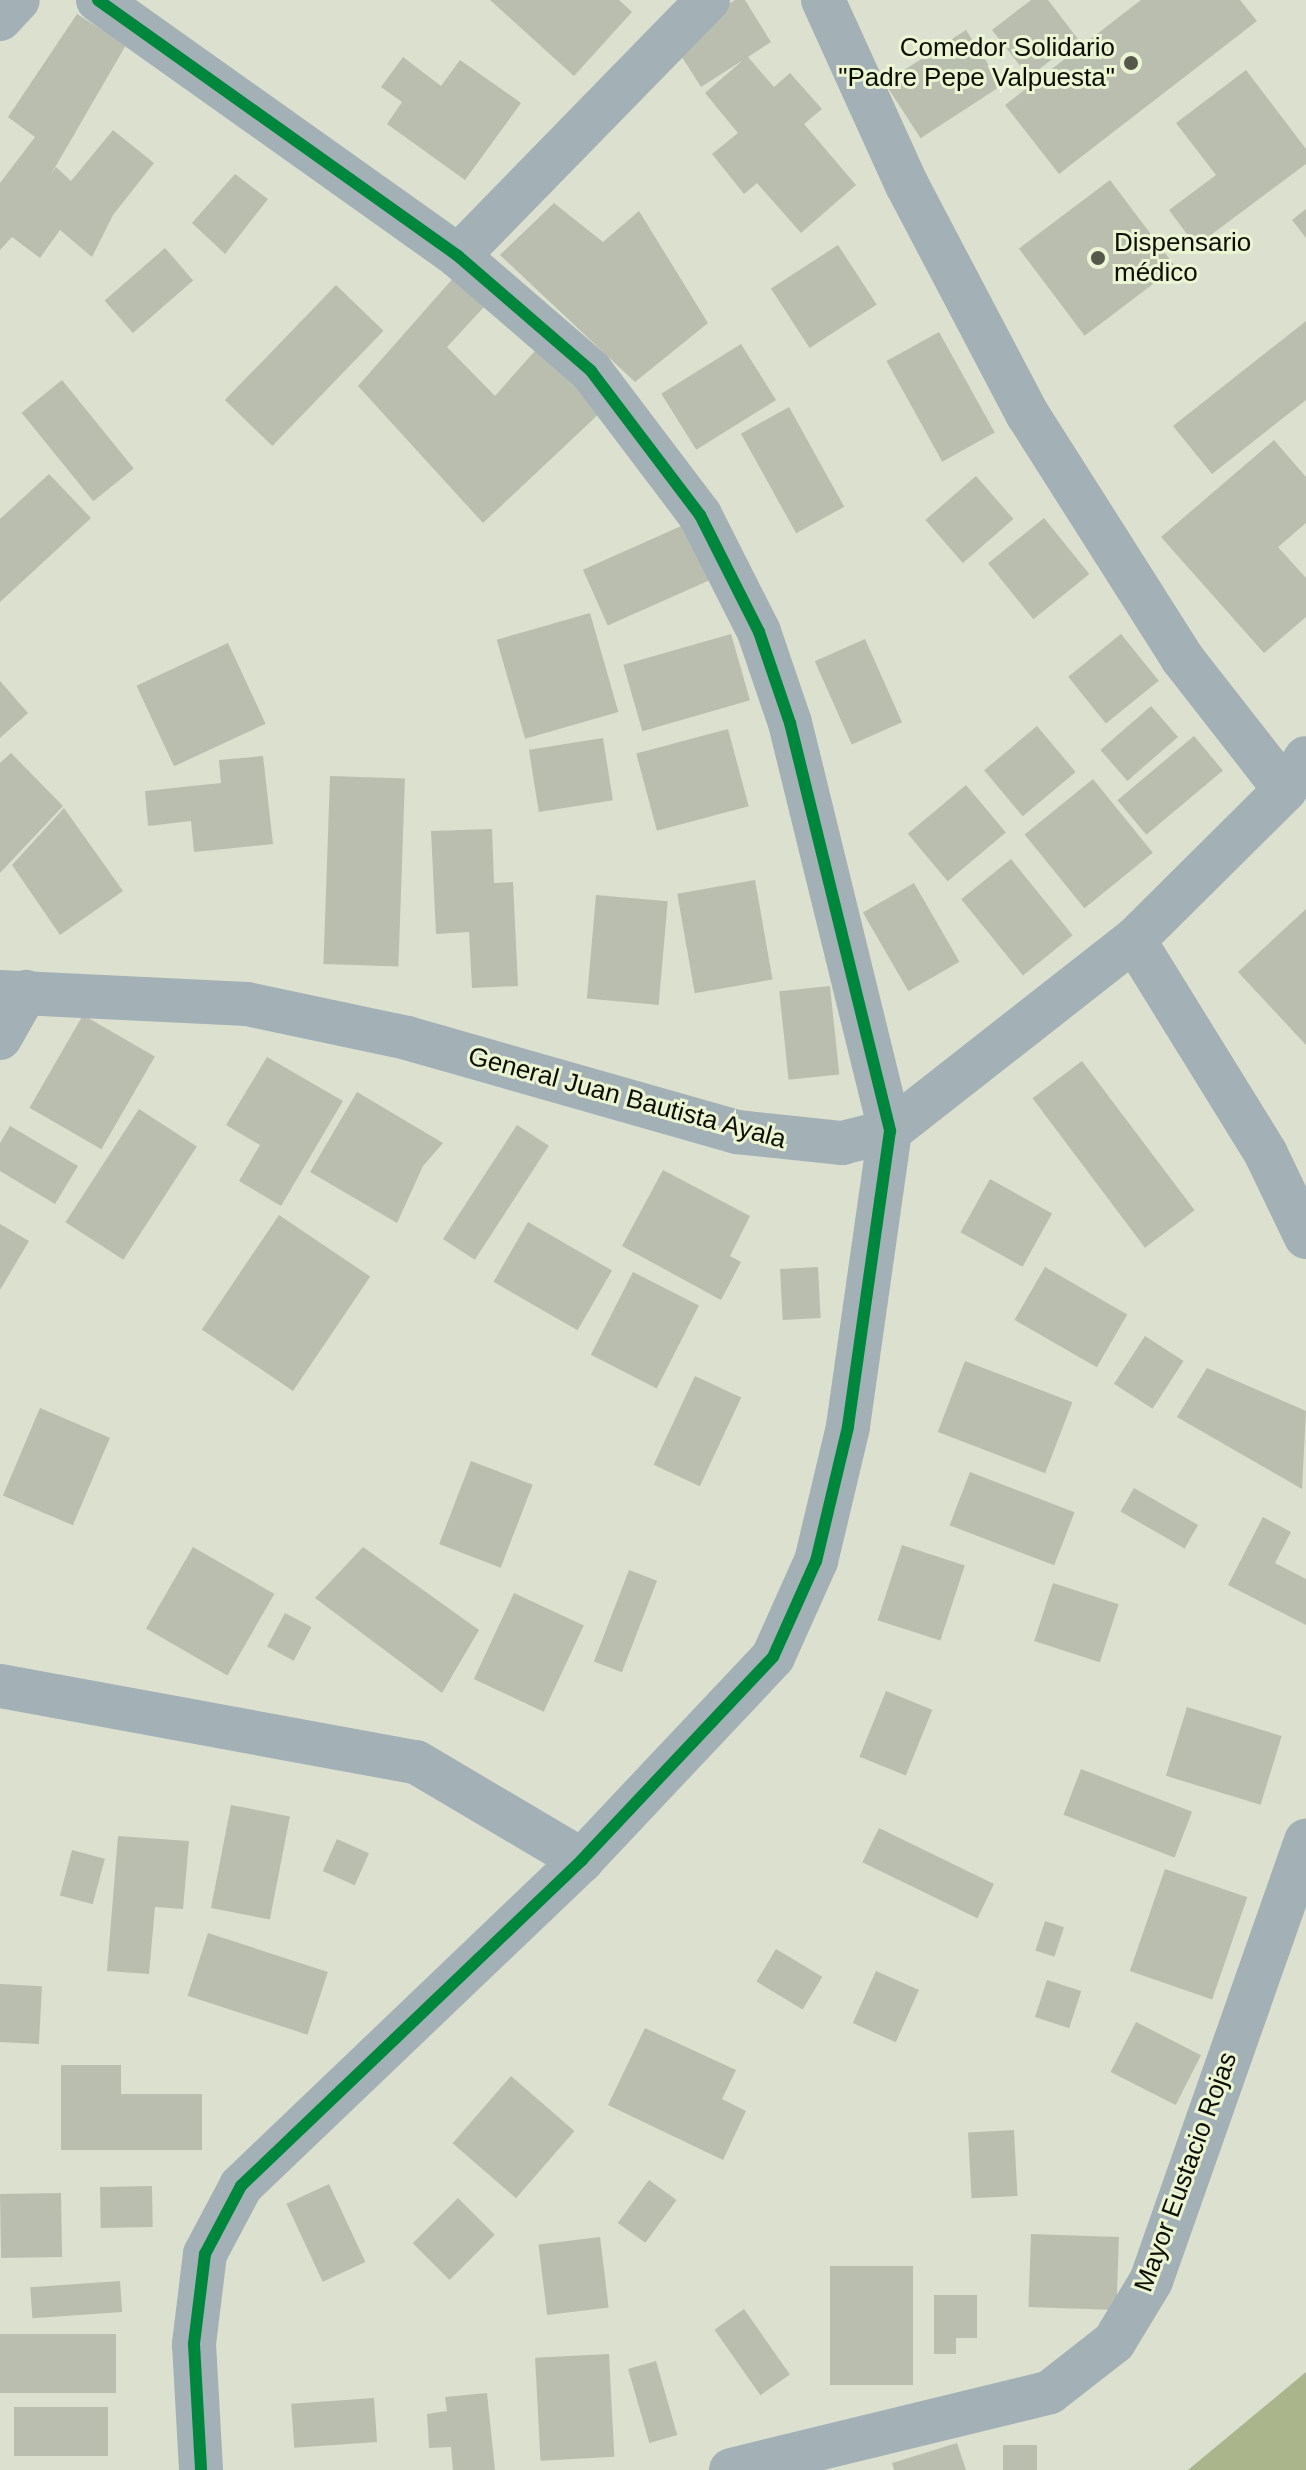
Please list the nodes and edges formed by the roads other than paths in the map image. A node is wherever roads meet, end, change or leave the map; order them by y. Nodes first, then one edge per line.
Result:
1 (18, 0) edge
2 (98, 0) edge
3 (708, 0) edge
4 (823, 0) edge
5 (0, 19) edge
6 (458, 256) junction
7 (1296, 774) edge
8 (1134, 940) junction
9 (13, 992) edge
10 (0, 1038) edge
11 (890, 1131) junction
12 (1306, 1237) edge
13 (0, 1686) edge
14 (1306, 1840) edge
15 (582, 1860) junction
16 (201, 2470) edge
17 (731, 2470) edge

1 - 5 street
2 - 6 street
3 - 6 street
4 - 7 street
6 - 11 street
7 - 8 street, General Juan Bautista Ayala
8 - 11 street, General Juan Bautista Ayala
8 - 12 street
9 - 10 street
9 - 11 street, General Juan Bautista Ayala
11 - 15 street
13 - 15 street
14 - 17 street, Mayor Eustacio Rojas
15 - 16 street

